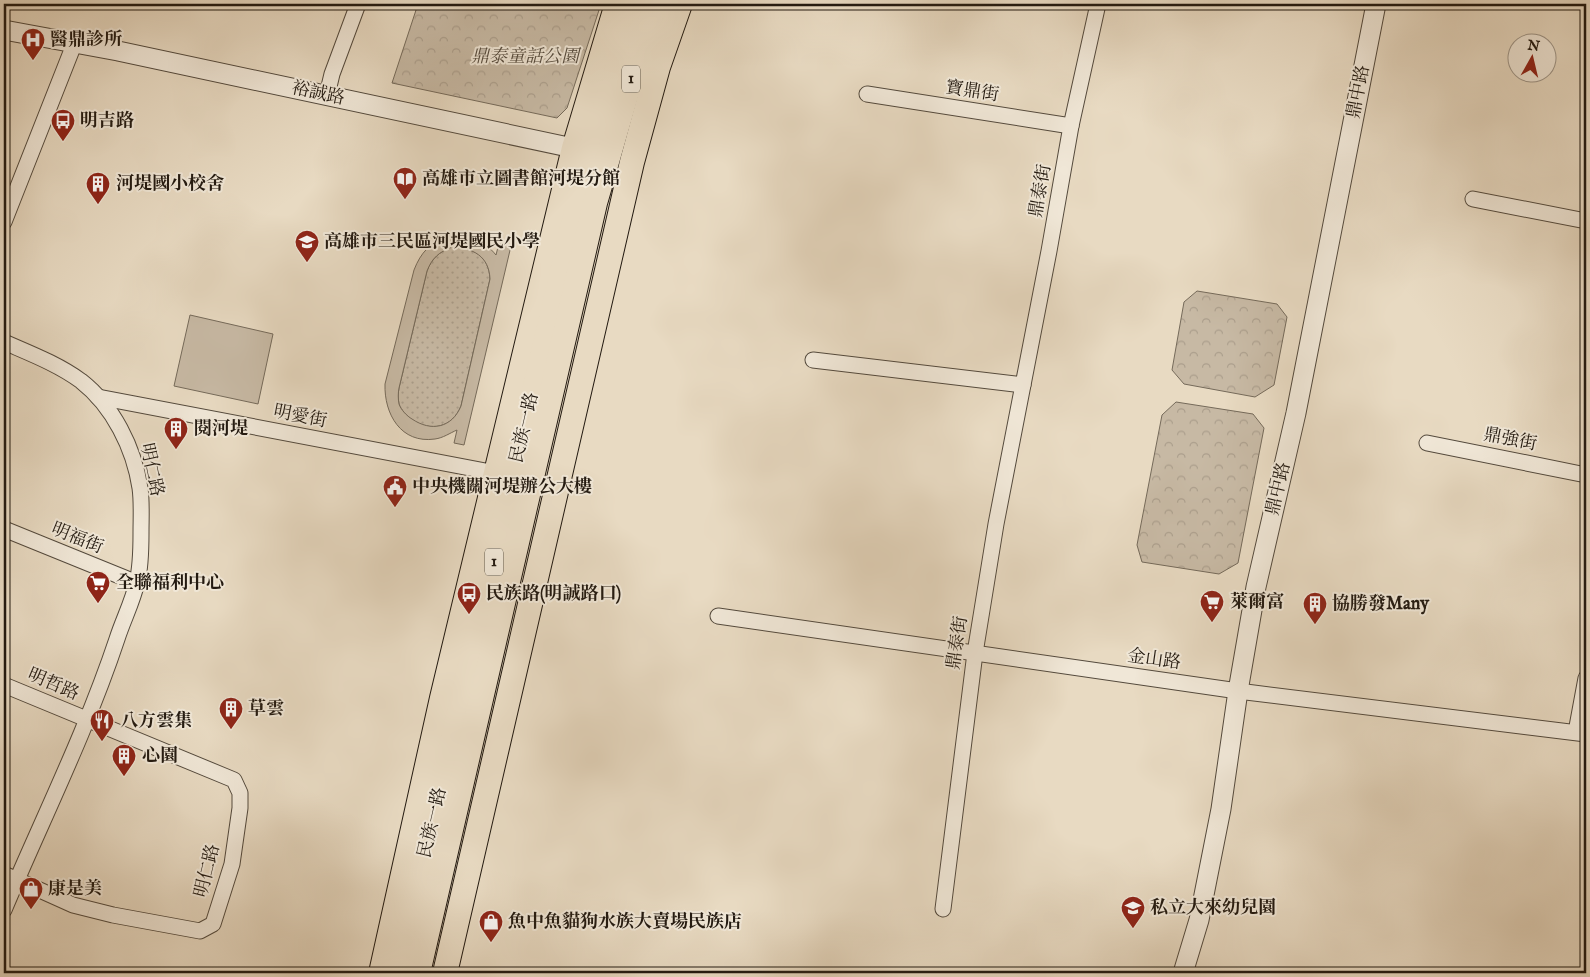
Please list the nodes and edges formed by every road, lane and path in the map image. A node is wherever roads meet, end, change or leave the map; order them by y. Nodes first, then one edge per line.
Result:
1 (358, 4) edge
2 (617, 4) edge
3 (638, 4) edge
4 (656, 4) edge
5 (680, 4) edge
6 (1098, 4) edge
7 (1376, 4) edge
8 (4, 30) edge
9 (75, 42) junction
10 (867, 94) dead end
11 (327, 95) junction
12 (1071, 126) junction
13 (590, 152) junction
14 (632, 162) junction
15 (1473, 199) dead end
16 (1586, 221) edge
17 (4, 222) edge
18 (4, 342) edge
19 (813, 360) dead end
20 (1023, 385) junction
21 (98, 398) junction
22 (1427, 443) dead end
23 (496, 473) junction
24 (1586, 474) edge
25 (4, 529) edge
26 (137, 583) junction
27 (718, 616) dead end
28 (975, 653) junction
29 (1586, 678) edge
30 (4, 685) edge
31 (1238, 691) junction
32 (88, 720) junction
33 (1581, 733) edge
34 (421, 875) junction
35 (10, 877) edge
36 (465, 888) junction
37 (943, 909) dead end
38 (4, 910) edge
39 (380, 973) edge
40 (398, 973) edge
41 (418, 973) edge
42 (445, 973) edge
43 (1183, 973) edge

1 - 11 street
2 - 13 main road, 民族一路 / 1
3 - 13 main road, 民族一路 / 1
4 - 13 main road, 民族一路 / 1
5 - 14 main road, 1
6 - 12 street, 鼎泰街
7 - 31 street, 鼎中路
8 - 9 street, 裕誠路
9 - 11 street, 裕誠路
9 - 17 street
10 - 12 street, 寶鼎街
11 - 13 street, 裕誠路
12 - 20 street, 鼎泰街
13 - 14 street, 裕誠路
13 - 23 main road, 民族一路 / 1
13 - 34 main road, 民族一路 / 1
14 - 36 main road, 1
15 - 16 street
18 - 21 street, 明仁路
19 - 20 street
20 - 28 street, 鼎泰街
21 - 23 street, 明愛街
21 - 26 street, 明仁路
22 - 24 street, 鼎強街
23 - 34 main road, 民族一路 / 1
25 - 26 street, 明福街
26 - 32 street, 明仁路
27 - 28 street, 金山路
28 - 31 street, 金山路
28 - 37 street, 鼎泰街
29 - 33 street
30 - 32 street, 明哲路
31 - 33 street, 金山路
31 - 43 street, 鼎中路
32 - 35 street, 明仁路
32 - 35 street, 明仁路
34 - 36 main road
34 - 39 main road, 民族一路 / 1
34 - 40 main road, 民族一路 / 1
34 - 41 main road, 民族一路 / 1
35 - 38 street, 明仁路
36 - 42 main road, 1

